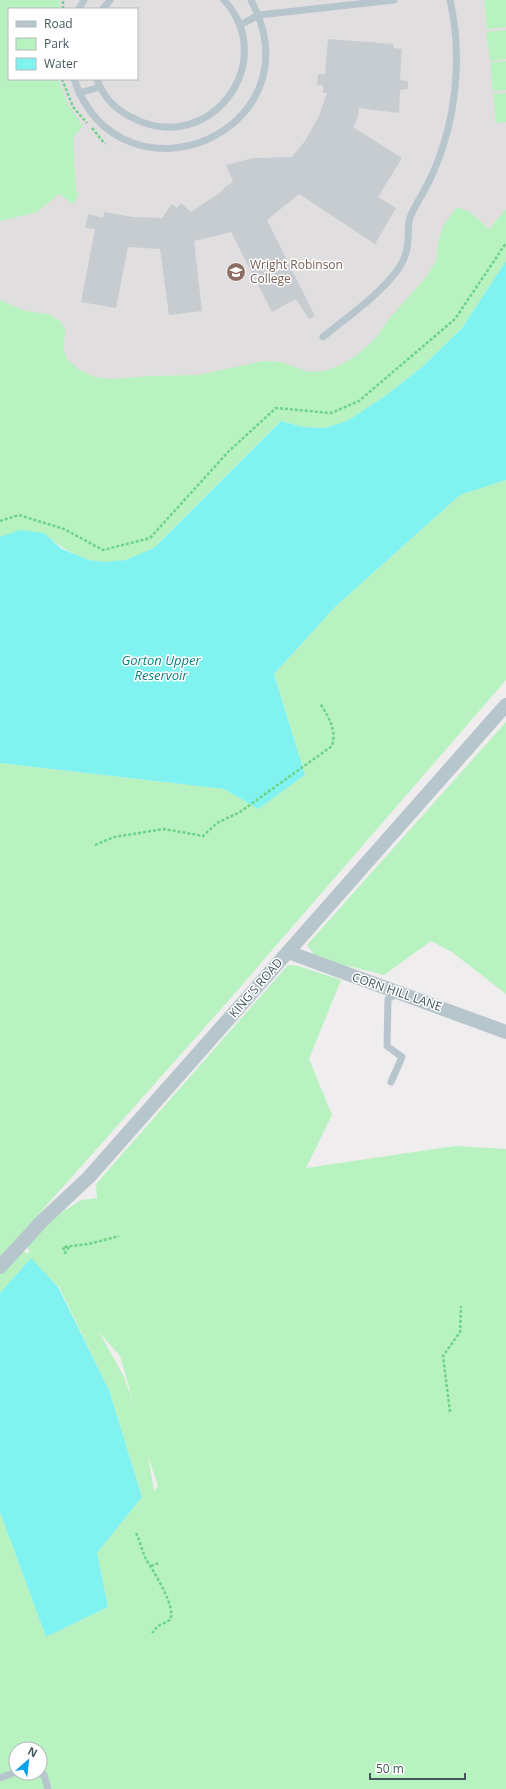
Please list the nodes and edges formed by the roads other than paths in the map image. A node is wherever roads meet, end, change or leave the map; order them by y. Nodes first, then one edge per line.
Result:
1 (110, 0) edge
2 (224, 0) edge
3 (251, 0) edge
4 (394, 0) edge
5 (450, 0) edge
6 (104, 8) edge
7 (259, 15) junction
8 (240, 25) junction
9 (74, 80) edge
10 (97, 80) edge
11 (100, 87) junction
12 (79, 93) junction
13 (323, 337) dead end
14 (506, 704) edge
15 (288, 952) junction
16 (400, 992) junction
17 (506, 1032) edge
18 (391, 1082) dead end
19 (0, 1267) edge

1 - 6 lane
2 - 8 lane
3 - 7 lane
4 - 7 lane
5 - 13 lane
7 - 8 lane
7 - 12 lane
8 - 11 lane
9 - 12 lane
10 - 11 lane
11 - 12 lane
14 - 15 street, KING'S ROAD
15 - 16 street, CORN HILL LANE
15 - 19 street, KING'S ROAD
16 - 17 street, CORN HILL LANE
16 - 18 lane

